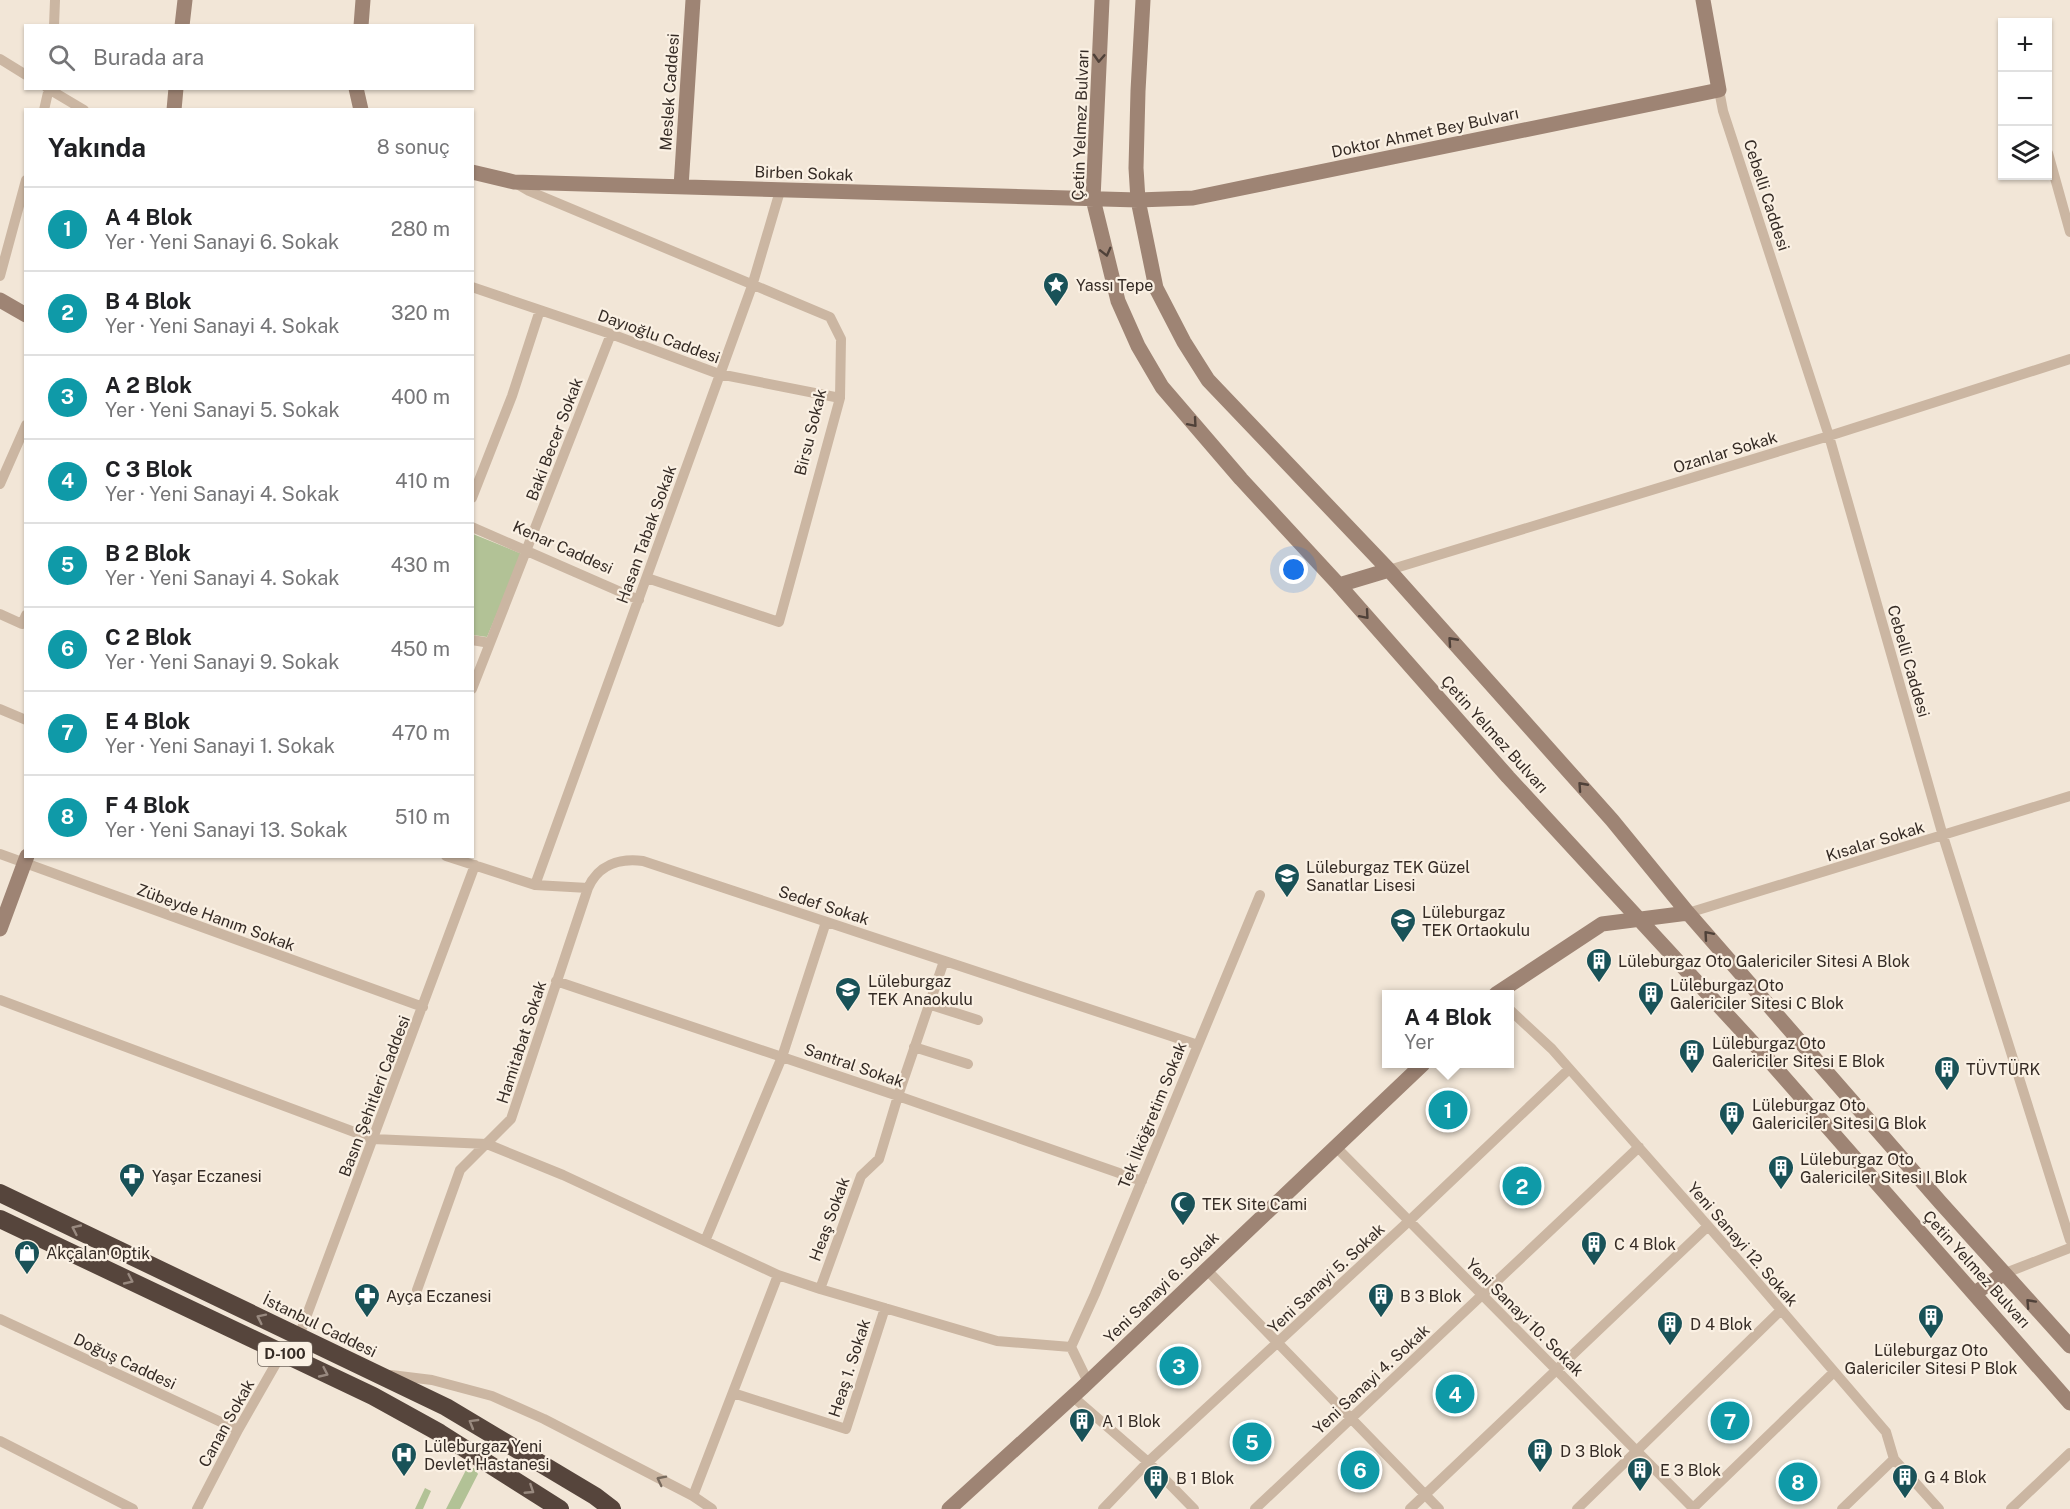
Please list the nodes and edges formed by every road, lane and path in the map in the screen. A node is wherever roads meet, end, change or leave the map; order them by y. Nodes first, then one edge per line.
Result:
1 (55, 0) edge
2 (185, 0) edge
3 (363, 0) edge
4 (693, 0) edge
5 (1102, 0) edge
6 (1143, 0) edge
7 (1703, 0) edge
8 (54, 24) edge
9 (182, 24) edge
10 (361, 24) edge
11 (0, 59) edge
12 (24, 74) edge
13 (49, 90) edge
14 (51, 90) edge
15 (176, 90) edge
16 (356, 90) edge
17 (1719, 90) junction
18 (44, 108) edge
19 (81, 108) edge
20 (174, 108) edge
21 (361, 108) edge
22 (2052, 167) edge
23 (474, 172) edge
24 (514, 182) junction
25 (24, 187) edge
26 (681, 187) junction
27 (780, 191) junction
28 (1093, 199) junction
29 (1138, 200) junction
30 (2070, 232) edge
31 (0, 276) edge
32 (752, 286) junction
33 (474, 288) edge
34 (0, 300) edge
35 (540, 310) junction
36 (24, 314) edge
37 (611, 334) junction
38 (2070, 359) edge
39 (719, 374) junction
40 (840, 398) junction
41 (24, 430) edge
42 (1829, 436) junction
43 (0, 484) edge
44 (474, 493) edge
45 (474, 528) edge
46 (526, 551) junction
47 (1389, 570) junction
48 (647, 578) junction
49 (1338, 585) junction
50 (639, 600) junction
51 (0, 614) edge
52 (24, 619) edge
53 (474, 640) edge
54 (490, 643) junction
55 (474, 684) edge
56 (0, 709) edge
57 (24, 719) edge
58 (2070, 796) edge
59 (1943, 836) junction
60 (0, 854) edge
61 (452, 858) edge
62 (25, 860) edge
63 (475, 865) junction
64 (535, 885) junction
65 (588, 888) junction
66 (1260, 895) dead end
67 (1688, 912) junction
68 (1640, 918) junction
69 (826, 922) junction
70 (0, 929) edge
71 (944, 961) junction
72 (556, 981) junction
73 (1502, 990) edge
74 (0, 1000) edge
75 (928, 1004) junction
76 (423, 1007) junction
77 (1514, 1015) edge
78 (978, 1020) dead end
79 (1198, 1045) junction
80 (914, 1047) junction
81 (782, 1057) junction
82 (968, 1064) dead end
83 (1419, 1068) edge
84 (1569, 1069) junction
85 (898, 1096) junction
86 (373, 1139) junction
87 (487, 1144) junction
88 (1335, 1146) junction
89 (1639, 1147) junction
90 (1142, 1181) junction
91 (0, 1194) edge
92 (0, 1219) edge
93 (1409, 1221) junction
94 (1708, 1226) junction
95 (2070, 1240) edge
96 (705, 1241) junction
97 (2070, 1248) edge
98 (1206, 1269) junction
99 (2003, 1274) junction
100 (778, 1275) junction
101 (820, 1289) junction
102 (417, 1290) dead end
103 (1975, 1293) junction
104 (1482, 1295) junction
105 (885, 1308) junction
106 (1781, 1310) junction
107 (0, 1319) edge
108 (299, 1336) junction
109 (1277, 1342) junction
110 (2070, 1346) edge
111 (1071, 1347) junction
112 (282, 1353) junction
113 (1557, 1371) junction
114 (1834, 1372) junction
115 (375, 1373) junction
116 (1088, 1382) junction
117 (733, 1393) junction
118 (1072, 1396) junction
119 (2070, 1403) edge
120 (1351, 1419) junction
121 (238, 1430) junction
122 (0, 1441) edge
123 (1638, 1452) junction
124 (2070, 1453) edge
125 (1894, 1459) junction
126 (1148, 1462) junction
127 (1425, 1495) junction
128 (693, 1496) junction
129 (951, 1508) edge
130 (133, 1509) edge
131 (197, 1509) edge
132 (560, 1509) edge
133 (612, 1509) edge
134 (712, 1509) edge
135 (1103, 1509) edge
136 (1194, 1509) edge
137 (1255, 1509) edge
138 (1410, 1509) edge
139 (1438, 1509) edge
140 (1577, 1509) edge
141 (1693, 1509) edge
142 (1842, 1509) edge
143 (1939, 1509) edge
144 (2011, 1509) edge

1 - 8 street
2 - 9 street
3 - 10 street
4 - 26 street, Meslek Caddesi
5 -> 28 street, Çetin Yelmez Bulvarı
6 - 29 street, Çetin Yelmez Bulvarı
7 - 17 street
11 - 12 street
13 - 18 street
14 - 19 street
15 - 20 street
16 - 21 street
17 - 29 street, Doktor Ahmet Bey Bulvarı
17 - 42 street, Cebelli Caddesi
22 - 30 street
23 - 24 street, Birsu Sokak
24 - 26 street, Birben Sokak
24 - 32 street, Birsu Sokak
25 - 31 street
26 - 27 street, Birben Sokak
27 - 28 street, Birben Sokak
27 - 32 street, Hasan Tabak Sokak
28 - 29 street, Doktor Ahmet Bey Bulvarı
28 -> 49 street, Çetin Yelmez Bulvarı
29 - 47 street, Çetin Yelmez Bulvarı
32 - 39 street, Hasan Tabak Sokak
32 - 40 street, Birsu Sokak
33 - 35 street, Dayıoğlu Caddesi
34 - 36 street
35 - 37 street, Dayıoğlu Caddesi
35 - 44 street
37 - 39 street, Dayıoğlu Caddesi
37 - 46 street, Baki Becer Sokak
38 - 42 street, Ozanlar Sokak
39 - 40 street, Dayıoğlu Caddesi
39 - 48 street, Hasan Tabak Sokak
40 - 48 street, Birsu Sokak
41 - 43 street
42 - 47 street, Ozanlar Sokak
42 - 59 street, Cebelli Caddesi
45 - 46 street, Kenar Caddesi
46 - 50 street, Kenar Caddesi
46 - 54 street, Baki Becer Sokak
47 - 49 street
67 -> 47 street, Çetin Yelmez Bulvarı
48 - 50 street, Hasan Tabak Sokak
49 -> 68 street, Çetin Yelmez Bulvarı
50 - 64 street, Hasan Tabak Sokak
51 - 52 street
53 - 54 street
54 - 55 street, Baki Becer Sokak
56 - 57 street
58 - 59 street, Kısalar Sokak
59 - 67 street, Kısalar Sokak
59 - 95 street, Cebelli Caddesi
60 - 62 street, Zübeyde Hanım Sokak
61 - 63 street
62 - 70 street
62 - 76 street, Zübeyde Hanım Sokak
63 - 64 street
63 - 76 street, Basın Şehitleri Caddesi
64 - 65 street
65 - 69 street, Sedef Sokak
65 - 72 street, Hamitabat Sokak
66 - 79 street, Tek İlköğretim Sokak
67 - 68 street
99 -> 67 street, Çetin Yelmez Bulvarı
68 - 73 street
68 - 103 street, Çetin Yelmez Bulvarı
69 - 71 street, Sedef Sokak
69 - 81 street
71 - 75 street, Heaş Sokak
71 - 79 street, Sedef Sokak
72 - 81 street, Santral Sokak
72 - 87 street, Hamitabat Sokak
74 - 86 street
75 - 78 street
75 - 80 street, Heaş Sokak
76 - 86 street, Basın Şehitleri Caddesi
77 - 84 street, Yeni Sanayi 12. Sokak
79 - 90 street, Tek İlköğretim Sokak
80 - 82 street
80 - 85 street, Heaş Sokak
81 - 85 street, Santral Sokak
81 - 96 street
83 - 88 street, Yeni Sanayi 6. Sokak
84 - 89 street, Yeni Sanayi 12. Sokak
84 - 93 street, Yeni Sanayi 5. Sokak
85 - 90 street, Santral Sokak
85 - 101 street, Heaş Sokak
86 - 87 street
86 - 108 street, Basın Şehitleri Caddesi
87 - 96 street
87 - 102 street, Hamitabat Sokak
88 - 93 street, Yeni Sanayi 10. Sokak
88 - 98 street, Yeni Sanayi 6. Sokak
89 - 94 street, Yeni Sanayi 12. Sokak
89 - 104 street, Yeni Sanayi 4. Sokak
90 - 111 street, Tek İlköğretim Sokak
108 -> 91 highway, İstanbul Caddesi / D-100
92 -> 112 highway, D-100
93 - 104 street, Yeni Sanayi 10. Sokak
93 - 109 street, Yeni Sanayi 5. Sokak
94 - 106 street, Yeni Sanayi 12. Sokak
94 - 113 street
96 - 100 street
97 - 99 street
98 - 109 street
98 - 116 street, Yeni Sanayi 6. Sokak
99 - 103 street
110 -> 99 street, Çetin Yelmez Bulvarı
100 - 101 street
100 - 117 street
101 - 105 street
103 - 119 street, Çetin Yelmez Bulvarı
104 - 113 street, Yeni Sanayi 10. Sokak
104 - 120 street, Yeni Sanayi 4. Sokak
105 - 111 street
105 - 117 street, Heaş 1. Sokak
106 - 114 street, Yeni Sanayi 12. Sokak
106 - 123 street
107 - 121 street, Doğuş Caddesi
108 - 115 highway, İstanbul Caddesi / D-100
109 - 120 street
109 - 126 street, Yeni Sanayi 5. Sokak
111 - 116 street
112 - 121 street, Canan Sokak
112 -> 132 highway, D-100
113 - 123 street, Yeni Sanayi 10. Sokak
113 - 127 street
114 - 125 street, Yeni Sanayi 12. Sokak
114 - 141 street
128 -> 115 street
133 -> 115 highway, İstanbul Caddesi / D-100
116 - 118 street, Yeni Sanayi 6. Sokak
117 - 128 street
118 - 126 street
118 - 129 street, Yeni Sanayi 6. Sokak
120 - 127 street
120 - 137 street, Yeni Sanayi 4. Sokak
121 - 131 street, Canan Sokak
122 - 130 street
123 - 140 street
123 - 141 street, Yeni Sanayi 10. Sokak
124 - 144 street
125 - 142 street
125 - 143 street, Yeni Sanayi 12. Sokak
126 - 135 street, Yeni Sanayi 5. Sokak
126 - 136 street
127 - 138 street
127 - 139 street
128 - 134 street

